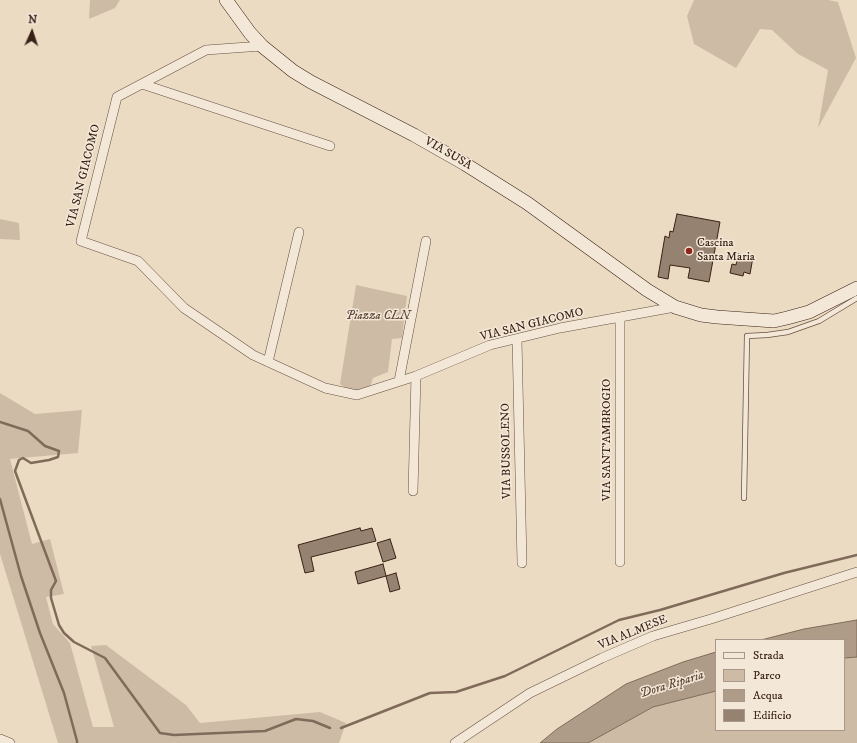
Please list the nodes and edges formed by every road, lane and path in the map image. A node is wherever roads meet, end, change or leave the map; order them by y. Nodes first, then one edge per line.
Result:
1 (226, 0) edge
2 (262, 46) junction
3 (142, 84) junction
4 (330, 146) dead end
5 (299, 232) dead end
6 (426, 240) dead end
7 (857, 288) edge
8 (857, 298) edge
9 (674, 306) junction
10 (620, 317) junction
11 (517, 339) junction
12 (268, 362) junction
13 (416, 376) junction
14 (399, 380) junction
15 (413, 491) dead end
16 (744, 498) dead end
17 (620, 562) dead end
18 (522, 563) dead end
19 (857, 572) edge
20 (0, 739) edge
21 (10, 743) edge
22 (455, 743) edge

1 - 2 main road, VIA SUSA
2 - 3 street, VIA SAN GIACOMO
2 - 9 main road, VIA SUSA
3 - 4 street
3 - 12 street, VIA SAN GIACOMO
5 - 12 street
6 - 14 street
7 - 9 main road, VIA SUSA
8 - 16 lane
9 - 10 street, VIA SAN GIACOMO
10 - 11 street, VIA SAN GIACOMO
10 - 17 street, VIA SANT'AMBROGIO
11 - 13 street, VIA SAN GIACOMO
11 - 18 street, VIA BUSSOLENO
12 - 14 street, VIA SAN GIACOMO
13 - 14 street, VIA SAN GIACOMO
13 - 15 street
19 - 22 street, VIA ALMESE
20 - 21 street

